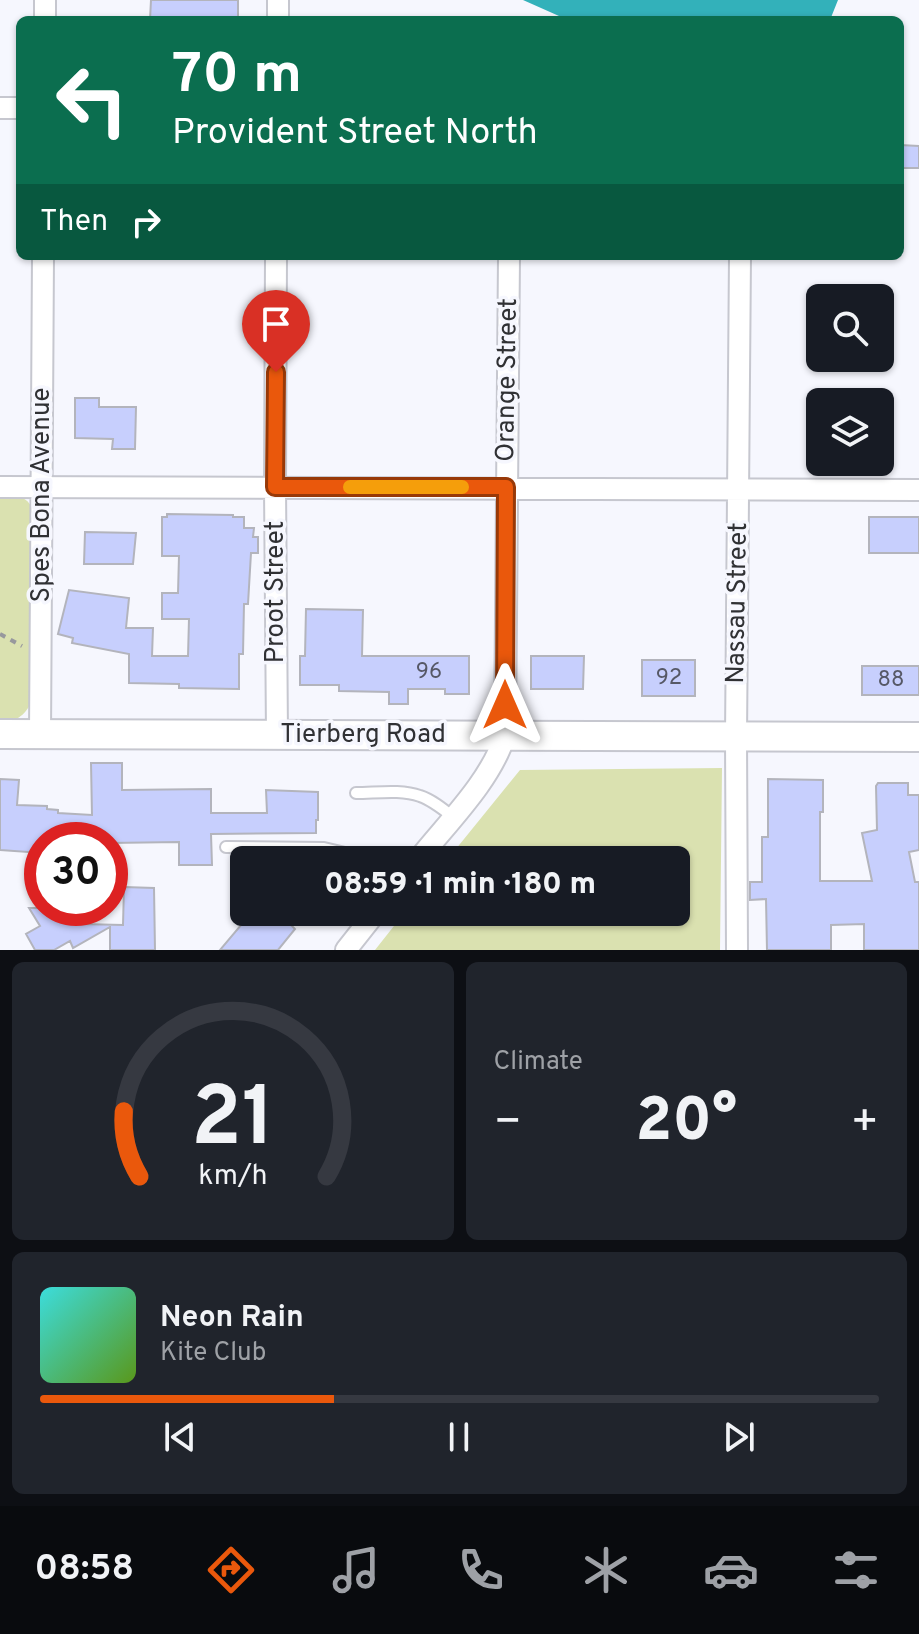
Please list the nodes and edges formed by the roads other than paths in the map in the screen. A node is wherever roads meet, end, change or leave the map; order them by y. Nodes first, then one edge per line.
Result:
1 (43, 260) edge
2 (276, 260) edge
3 (509, 260) edge
4 (740, 260) edge
5 (0, 487) edge
6 (42, 487) junction
7 (275, 487) junction
8 (506, 487) junction
9 (739, 489) junction
10 (919, 490) edge
11 (0, 734) edge
12 (40, 734) junction
13 (277, 735) junction
14 (505, 736) junction
15 (736, 737) junction
16 (919, 737) edge
17 (356, 793) dead end
18 (453, 817) junction
19 (429, 846) edge
20 (226, 847) dead end
21 (230, 847) edge
22 (365, 926) edge
23 (346, 950) edge
24 (737, 950) edge

1 - 6 street, Spes Bona Avenue
2 - 7 street, Proot Street
3 - 8 street, Orange Street
4 - 9 street, Nassau Street
5 - 6 street
6 - 7 street
6 - 12 street, Spes Bona Avenue
7 - 8 street
7 - 13 street, Proot Street
8 - 9 street
8 - 14 street, Orange Street
9 - 10 street
9 - 15 street, Nassau Street
11 - 12 street, Tierberg Road
12 - 13 street, Tierberg Road
13 - 14 street, Tierberg Road
14 - 15 street, Tierberg Road
14 - 18 street, Orange Street
15 - 16 street, Tierberg Road
15 - 24 street, Nassau Street
17 - 18 lane
18 - 19 street, Orange Street
20 - 21 lane
22 - 23 street

